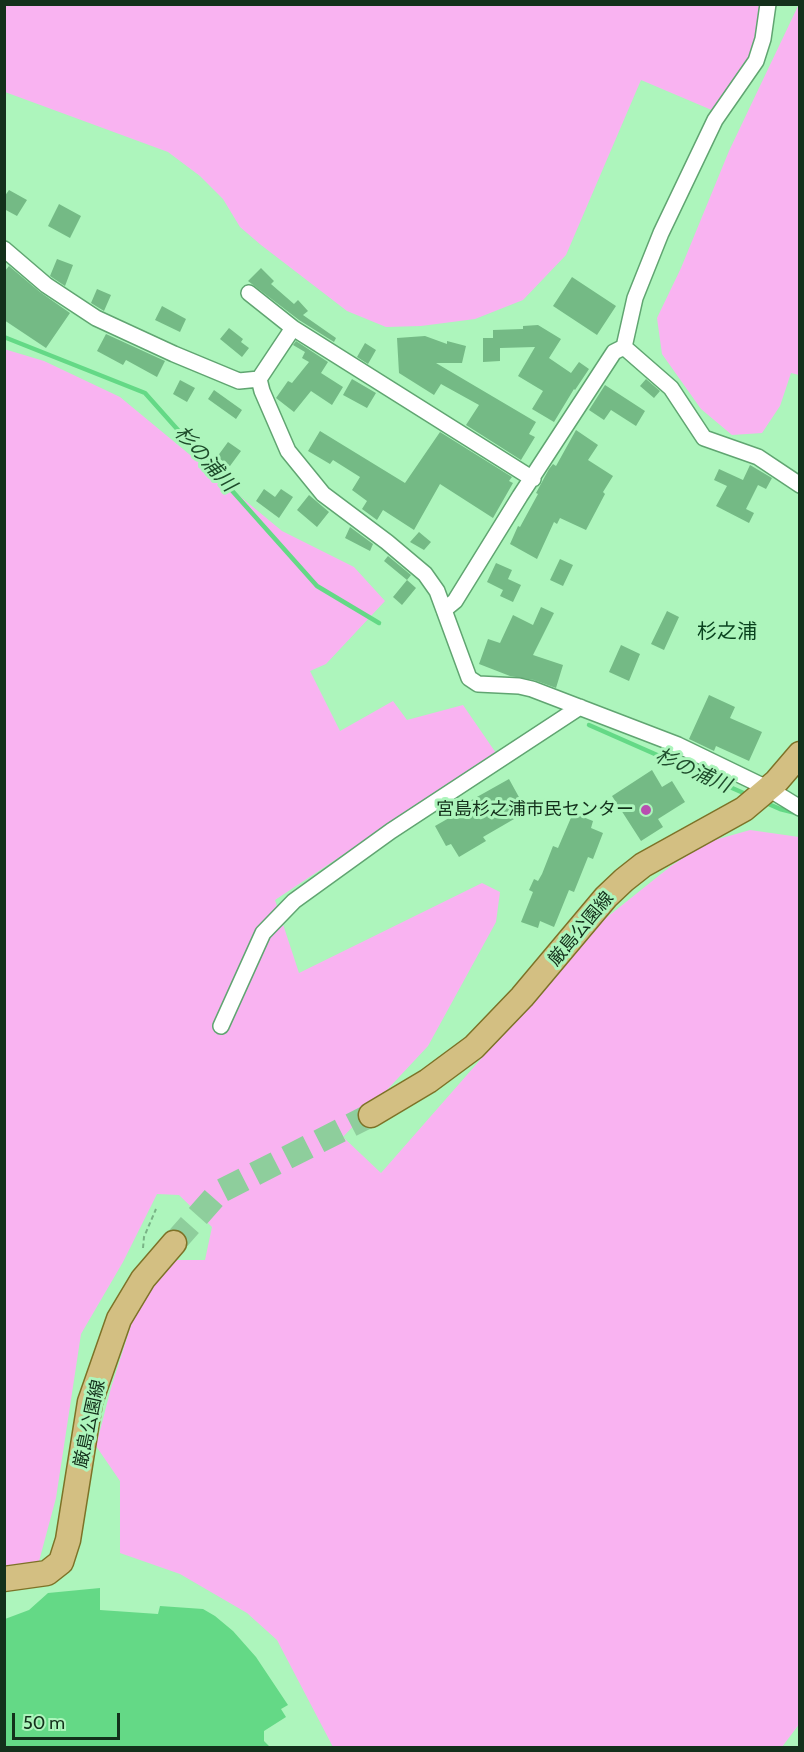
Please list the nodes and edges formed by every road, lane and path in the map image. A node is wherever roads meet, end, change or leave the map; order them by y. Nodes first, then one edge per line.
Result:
1 (768, 4) edge
2 (4, 249) edge
3 (249, 293) dead end
4 (292, 328) junction
5 (624, 347) junction
6 (259, 379) junction
7 (533, 479) junction
8 (800, 485) edge
9 (444, 610) junction
10 (580, 707) junction
11 (799, 756) edge
12 (765, 792) junction
13 (800, 808) edge
14 (221, 1026) dead end
15 (371, 1115) tunnel mouth
16 (156, 1209) dead end
17 (174, 1243) tunnel mouth
18 (143, 1248) dead end
19 (4, 1579) edge

1 - 5 street
2 - 6 street
3 - 4 street
4 - 6 street
4 - 7 street
5 - 7 street
5 - 8 street
6 - 9 street
7 - 9 street
9 - 10 street
10 - 12 street
10 - 14 street
11 - 12 main road, 厳島公園線
12 - 13 street
12 - 15 main road, 厳島公園線
16 - 18 path
17 - 19 main road, 厳島公園線

